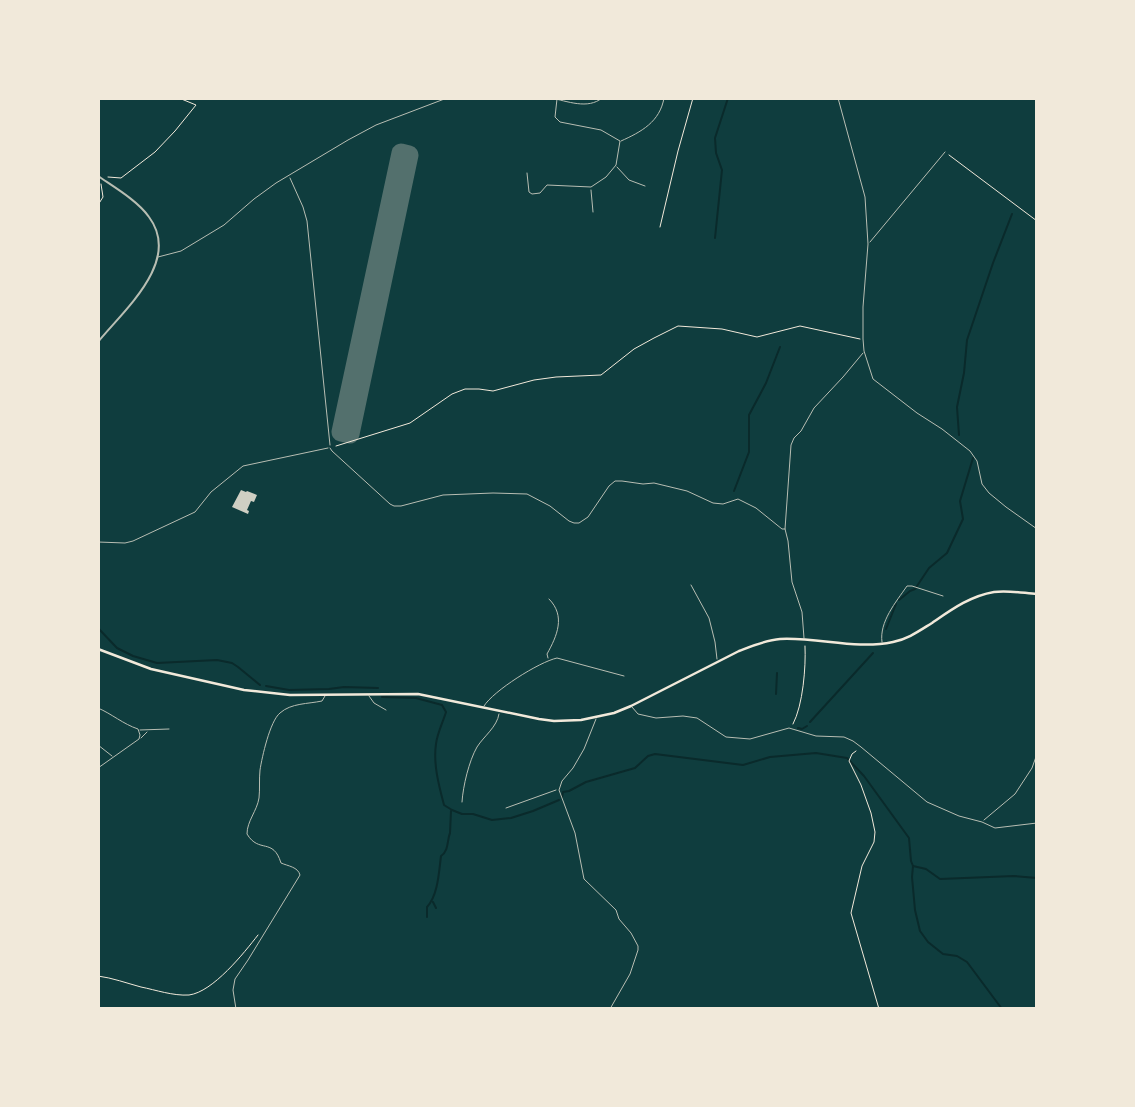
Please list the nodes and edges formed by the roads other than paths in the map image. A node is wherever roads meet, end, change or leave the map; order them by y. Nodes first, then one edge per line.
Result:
1 (447, 98) edge
2 (551, 98) edge
3 (602, 98) edge
4 (664, 98) edge
5 (838, 98) edge
6 (557, 99) edge
7 (620, 141) junction
8 (945, 152) road end
9 (616, 165) junction
10 (527, 173) dead end
11 (98, 176) edge
12 (289, 176) junction
13 (645, 186) dead end
14 (591, 187) junction
15 (593, 212) dead end
16 (869, 236) junction
17 (873, 238) junction
18 (869, 244) junction
19 (158, 255) junction
20 (98, 342) edge
21 (864, 351) junction
22 (330, 448) junction
23 (785, 529) junction
24 (1037, 529) edge
25 (98, 542) edge
26 (691, 585) dead end
27 (1037, 594) edge
28 (943, 596) dead end
29 (549, 599) dead end
30 (804, 640) junction
31 (882, 644) junction
32 (98, 649) edge
33 (548, 660) junction
34 (718, 661) junction
35 (624, 676) dead end
36 (369, 694) junction
37 (325, 695) junction
38 (485, 705) junction
39 (631, 706) junction
40 (98, 708) edge
41 (386, 710) dead end
42 (500, 711) junction
43 (596, 717) junction
44 (138, 729) junction
45 (169, 729) dead end
46 (148, 731) junction
47 (139, 739) junction
48 (98, 744) edge
49 (1037, 754) edge
50 (113, 758) junction
51 (98, 768) edge
52 (559, 790) junction
53 (462, 802) dead end
54 (506, 808) dead end
55 (982, 822) junction
56 (1037, 823) edge
57 (236, 1009) edge
58 (610, 1009) edge

1 - 12 street
2 - 6 street
3 - 6 street
4 - 7 street
5 - 16 street
6 - 7 street
7 - 9 street
8 - 17 street
9 - 13 street
9 - 14 street
10 - 14 street
11 - 19 street
12 - 19 street
12 - 22 street
14 - 15 street
16 - 17 street
16 - 18 street
17 - 18 street
18 - 21 street
19 - 20 street
21 - 23 street
21 - 24 street
22 - 23 street
22 - 25 street
23 - 30 street
26 - 34 street
27 - 31 main road
28 - 31 street
29 - 33 street
30 - 31 main road
30 - 34 main road
32 - 37 main road
33 - 35 street
33 - 38 street
34 - 39 main road
36 - 37 main road
36 - 38 main road
36 - 41 street
37 - 57 street
38 - 42 main road
39 - 43 main road
39 - 55 street
40 - 44 street
42 - 43 main road
42 - 53 street
43 - 52 street
44 - 46 street
44 - 47 street
45 - 46 street
46 - 47 street
47 - 50 street
48 - 50 street
49 - 55 street
50 - 51 street
52 - 54 street
52 - 58 street
55 - 56 street

